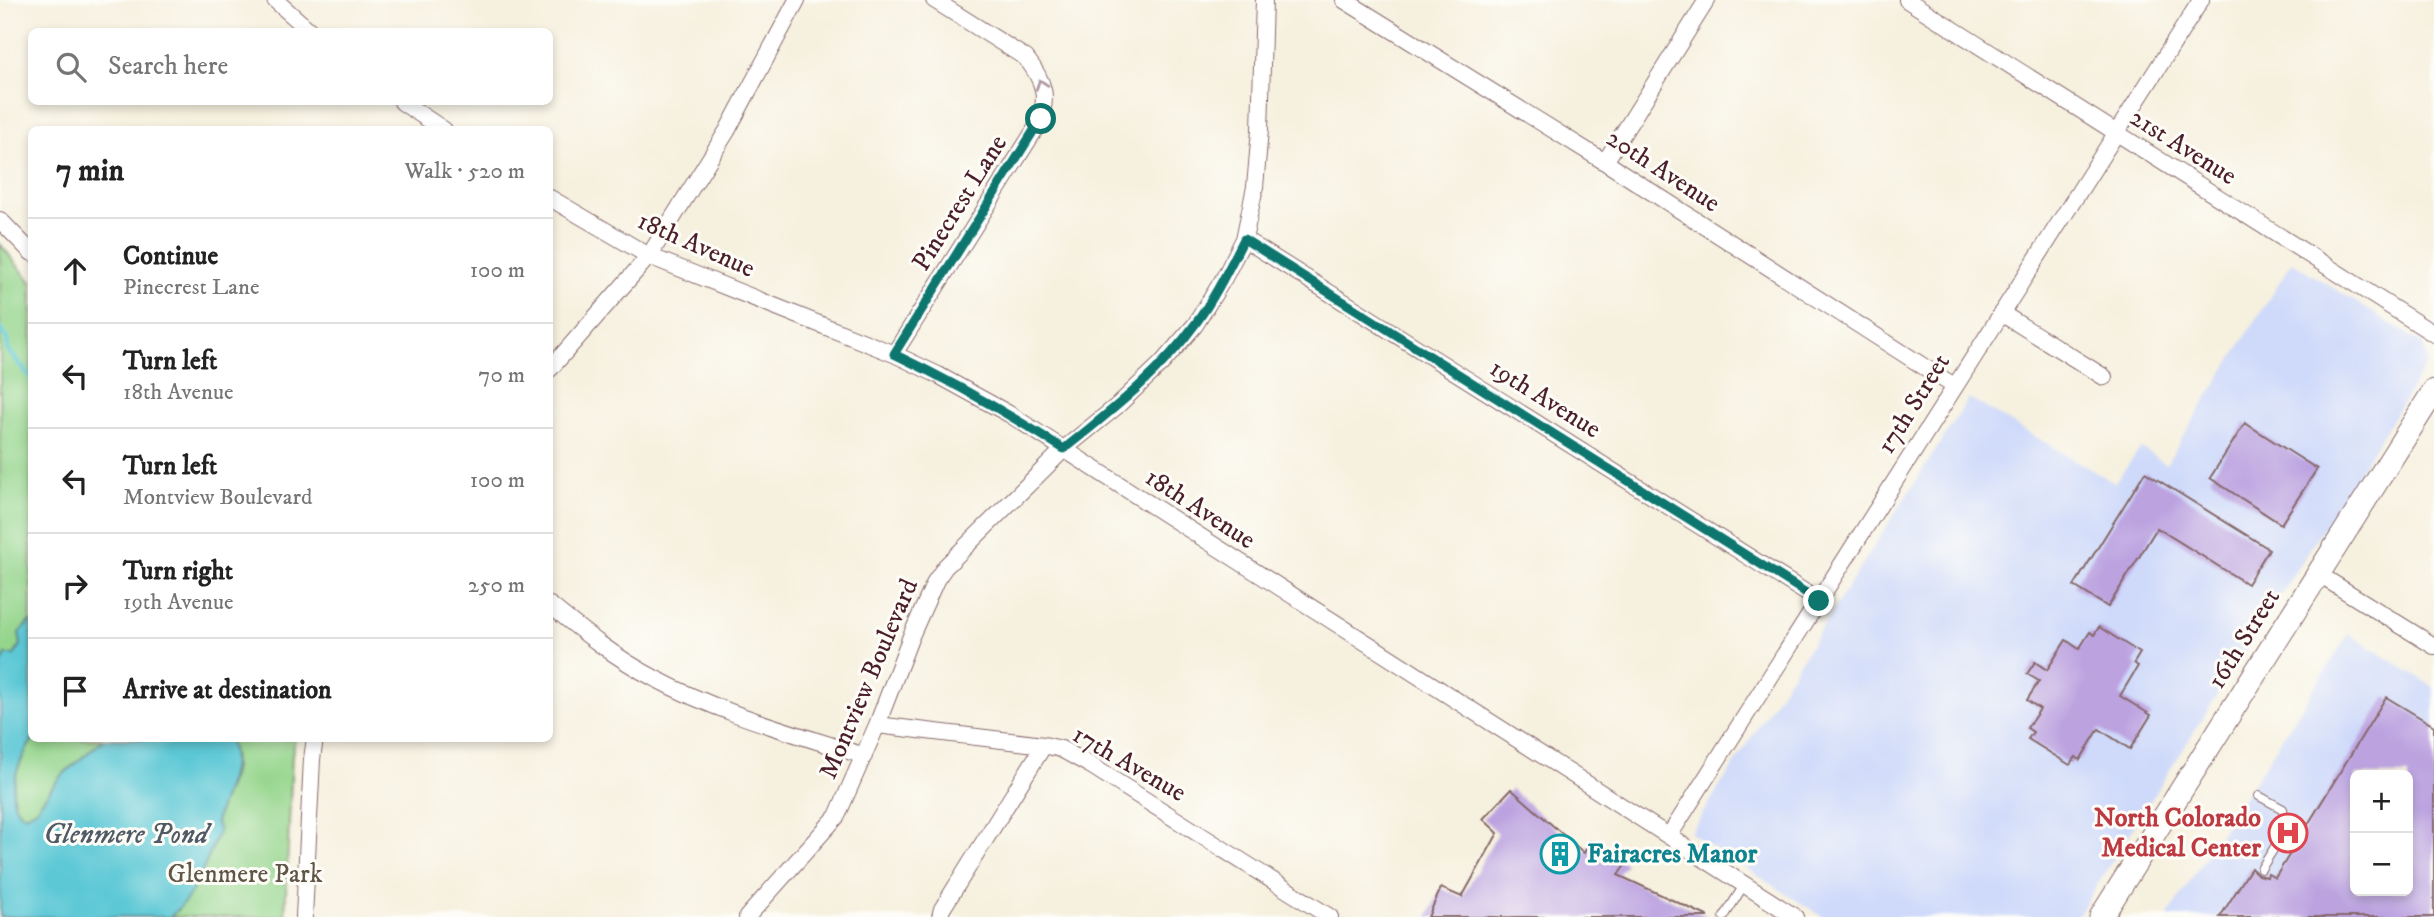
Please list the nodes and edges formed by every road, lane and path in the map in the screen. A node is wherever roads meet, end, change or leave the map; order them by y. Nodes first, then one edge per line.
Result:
1 (275, 0) edge
2 (797, 0) edge
3 (934, 0) edge
4 (1264, 0) edge
5 (1345, 0) edge
6 (1707, 0) edge
7 (1907, 0) edge
8 (2201, 0) edge
9 (306, 28) edge
10 (406, 105) edge
11 (438, 126) edge
12 (2115, 133) junction
13 (1605, 162) junction
14 (553, 200) edge
15 (0, 220) edge
16 (1244, 239) junction
17 (28, 249) edge
18 (649, 256) junction
19 (2001, 313) junction
20 (2434, 334) edge
21 (894, 354) junction
22 (553, 366) edge
23 (2104, 377) dead end
24 (1954, 386) junction
25 (2434, 391) edge
26 (1064, 449) junction
27 (2318, 574) junction
28 (1819, 601) junction
29 (553, 607) edge
30 (2434, 646) edge
31 (877, 725) junction
32 (314, 742) edge
33 (1044, 745) junction
34 (864, 756) junction
35 (2259, 796) dead end
36 (1669, 836) junction
37 (2261, 869) dead end
38 (1744, 885) junction
39 (303, 917) edge
40 (747, 917) edge
41 (940, 917) edge
42 (1330, 917) edge
43 (1724, 917) edge
44 (1795, 917) edge
45 (2101, 917) edge

1 - 9 street
2 - 18 street
21 -> 3 street, Pinecrest Lane
4 - 16 street, Montview Boulevard
5 - 13 street, 20th Avenue
6 - 13 street
7 - 12 street, 21st Avenue
8 - 12 street, 17th Street
10 - 11 street
12 - 19 street, 17th Street
12 - 20 street, 21st Avenue
13 - 24 street, 20th Avenue
14 - 18 street, 18th Avenue
15 - 17 street
16 - 26 street, Montview Boulevard
16 - 28 street, 19th Avenue
18 - 21 street, 18th Avenue
18 - 22 street
19 - 23 street
19 - 24 street, 17th Street
21 - 26 street, 18th Avenue
24 - 28 street, 17th Street
25 - 27 main road, 16th Street
26 - 31 street, Montview Boulevard
26 - 36 street, 18th Avenue
27 - 30 street
27 - 45 main road, 16th Street
28 - 36 street, 17th Street
29 - 34 street
31 - 33 street, 17th Avenue
31 - 34 street, Montview Boulevard
32 - 39 street
33 - 41 street
33 - 42 street, 17th Avenue
34 - 40 street, Montview Boulevard
35 - 37 lane
36 - 38 street, 18th Avenue
38 - 43 lane
38 - 44 street, 18th Avenue

